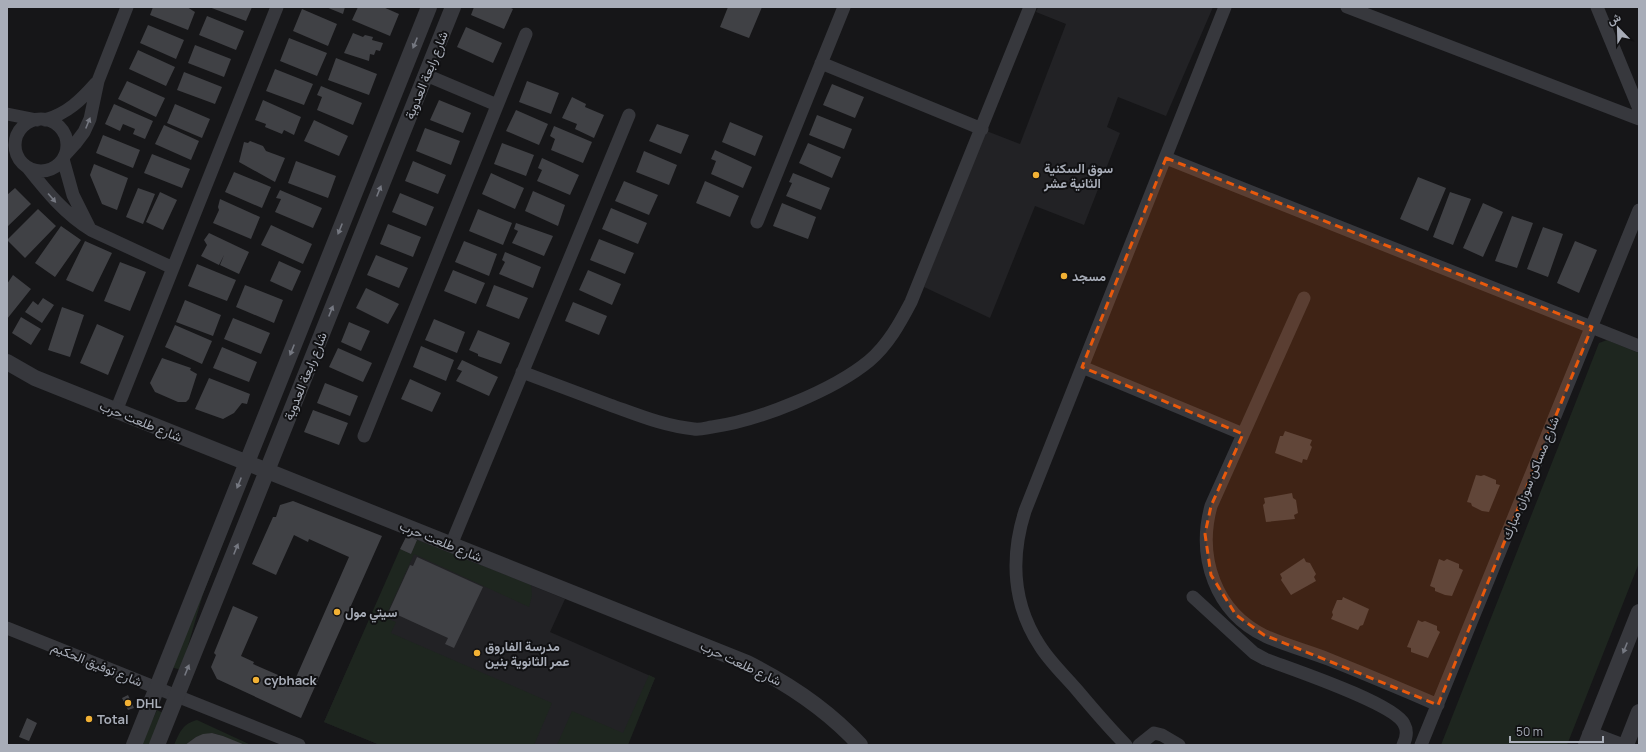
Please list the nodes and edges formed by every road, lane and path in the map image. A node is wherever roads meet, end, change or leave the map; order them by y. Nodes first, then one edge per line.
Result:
1 (127, 7) edge
2 (277, 7) edge
3 (429, 7) edge
4 (453, 7) edge
5 (844, 7) edge
6 (1030, 7) edge
7 (1225, 7) edge
8 (1347, 7) edge
9 (1597, 7) edge
10 (526, 34) dead end
11 (821, 63) junction
12 (426, 75) junction
13 (98, 81) junction
14 (497, 105) junction
15 (1639, 109) edge
16 (7, 114) edge
17 (629, 115) dead end
18 (41, 120) junction
19 (1639, 120) edge
20 (982, 129) junction
21 (7, 145) edge
22 (17, 156) junction
23 (64, 157) junction
24 (1166, 158) junction
25 (28, 168) junction
26 (1639, 210) edge
27 (757, 222) dead end
28 (92, 230) junction
29 (173, 268) junction
30 (1304, 298) dead end
31 (1592, 327) junction
32 (1639, 346) edge
33 (7, 362) edge
34 (1082, 366) junction
35 (522, 372) junction
36 (116, 411) junction
37 (1243, 434) junction
38 (364, 436) dead end
39 (247, 463) junction
40 (267, 471) junction
41 (451, 545) junction
42 (1193, 597) dead end
43 (1639, 612) edge
44 (7, 628) edge
45 (1264, 635) junction
46 (1254, 653) junction
47 (157, 688) junction
48 (177, 696) junction
49 (1438, 705) junction
50 (1639, 712) edge
51 (1588, 740) edge
52 (134, 745) edge
53 (157, 745) edge
54 (299, 745) edge
55 (860, 745) edge
56 (1126, 745) edge
57 (1139, 745) edge
58 (1178, 745) edge
59 (1403, 745) edge
60 (1421, 745) edge
61 (1619, 745) edge
62 (1626, 745) edge

1 - 13 street
2 - 29 street
3 -> 39 street, شارع رابعة العدوية
4 - 12 street, شارع رابعة العدوية
5 - 11 street
6 - 20 street
7 - 24 street
8 - 19 street
9 - 15 street
10 - 14 street
11 - 20 street
11 - 27 street
12 - 14 street
40 -> 12 street, شارع رابعة العدوية
13 - 18 street
23 -> 13 street
14 - 38 street
16 - 18 street
17 - 35 street
18 - 22 street
18 - 23 street
20 - 35 street
21 - 22 street
22 - 25 street
23 - 25 street
23 - 28 street
24 - 31 street
24 - 34 street
25 -> 28 street
26 - 31 street, شارع مساكن سوزان مبارك
28 - 29 street
29 - 36 street
30 - 37 street
31 - 32 street
31 - 49 street, شارع مساكن سوزان مبارك
33 - 36 street, شارع طلعت حرب
34 - 37 street
34 - 56 street
35 - 41 street
36 - 39 street, شارع طلعت حرب
37 - 45 street
39 - 40 street, شارع طلعت حرب
39 -> 47 street, شارع رابعة العدوية
40 - 41 street, شارع طلعت حرب
48 -> 40 street, شارع رابعة العدوية
41 - 55 street, شارع طلعت حرب
42 - 46 street
43 -> 51 street
44 - 47 street, شارع توفيق الحكيم
45 - 46 street
45 - 49 street
46 - 59 street
47 - 48 street, شارع توفيق الحكيم
47 - 52 street, شارع رابعة العدوية
48 - 53 street, شارع رابعة العدوية
48 - 54 street, شارع توفيق الحكيم
49 - 60 street, شارع مساكن سوزان مبارك
50 - 62 street
51 - 61 street
57 - 58 street

